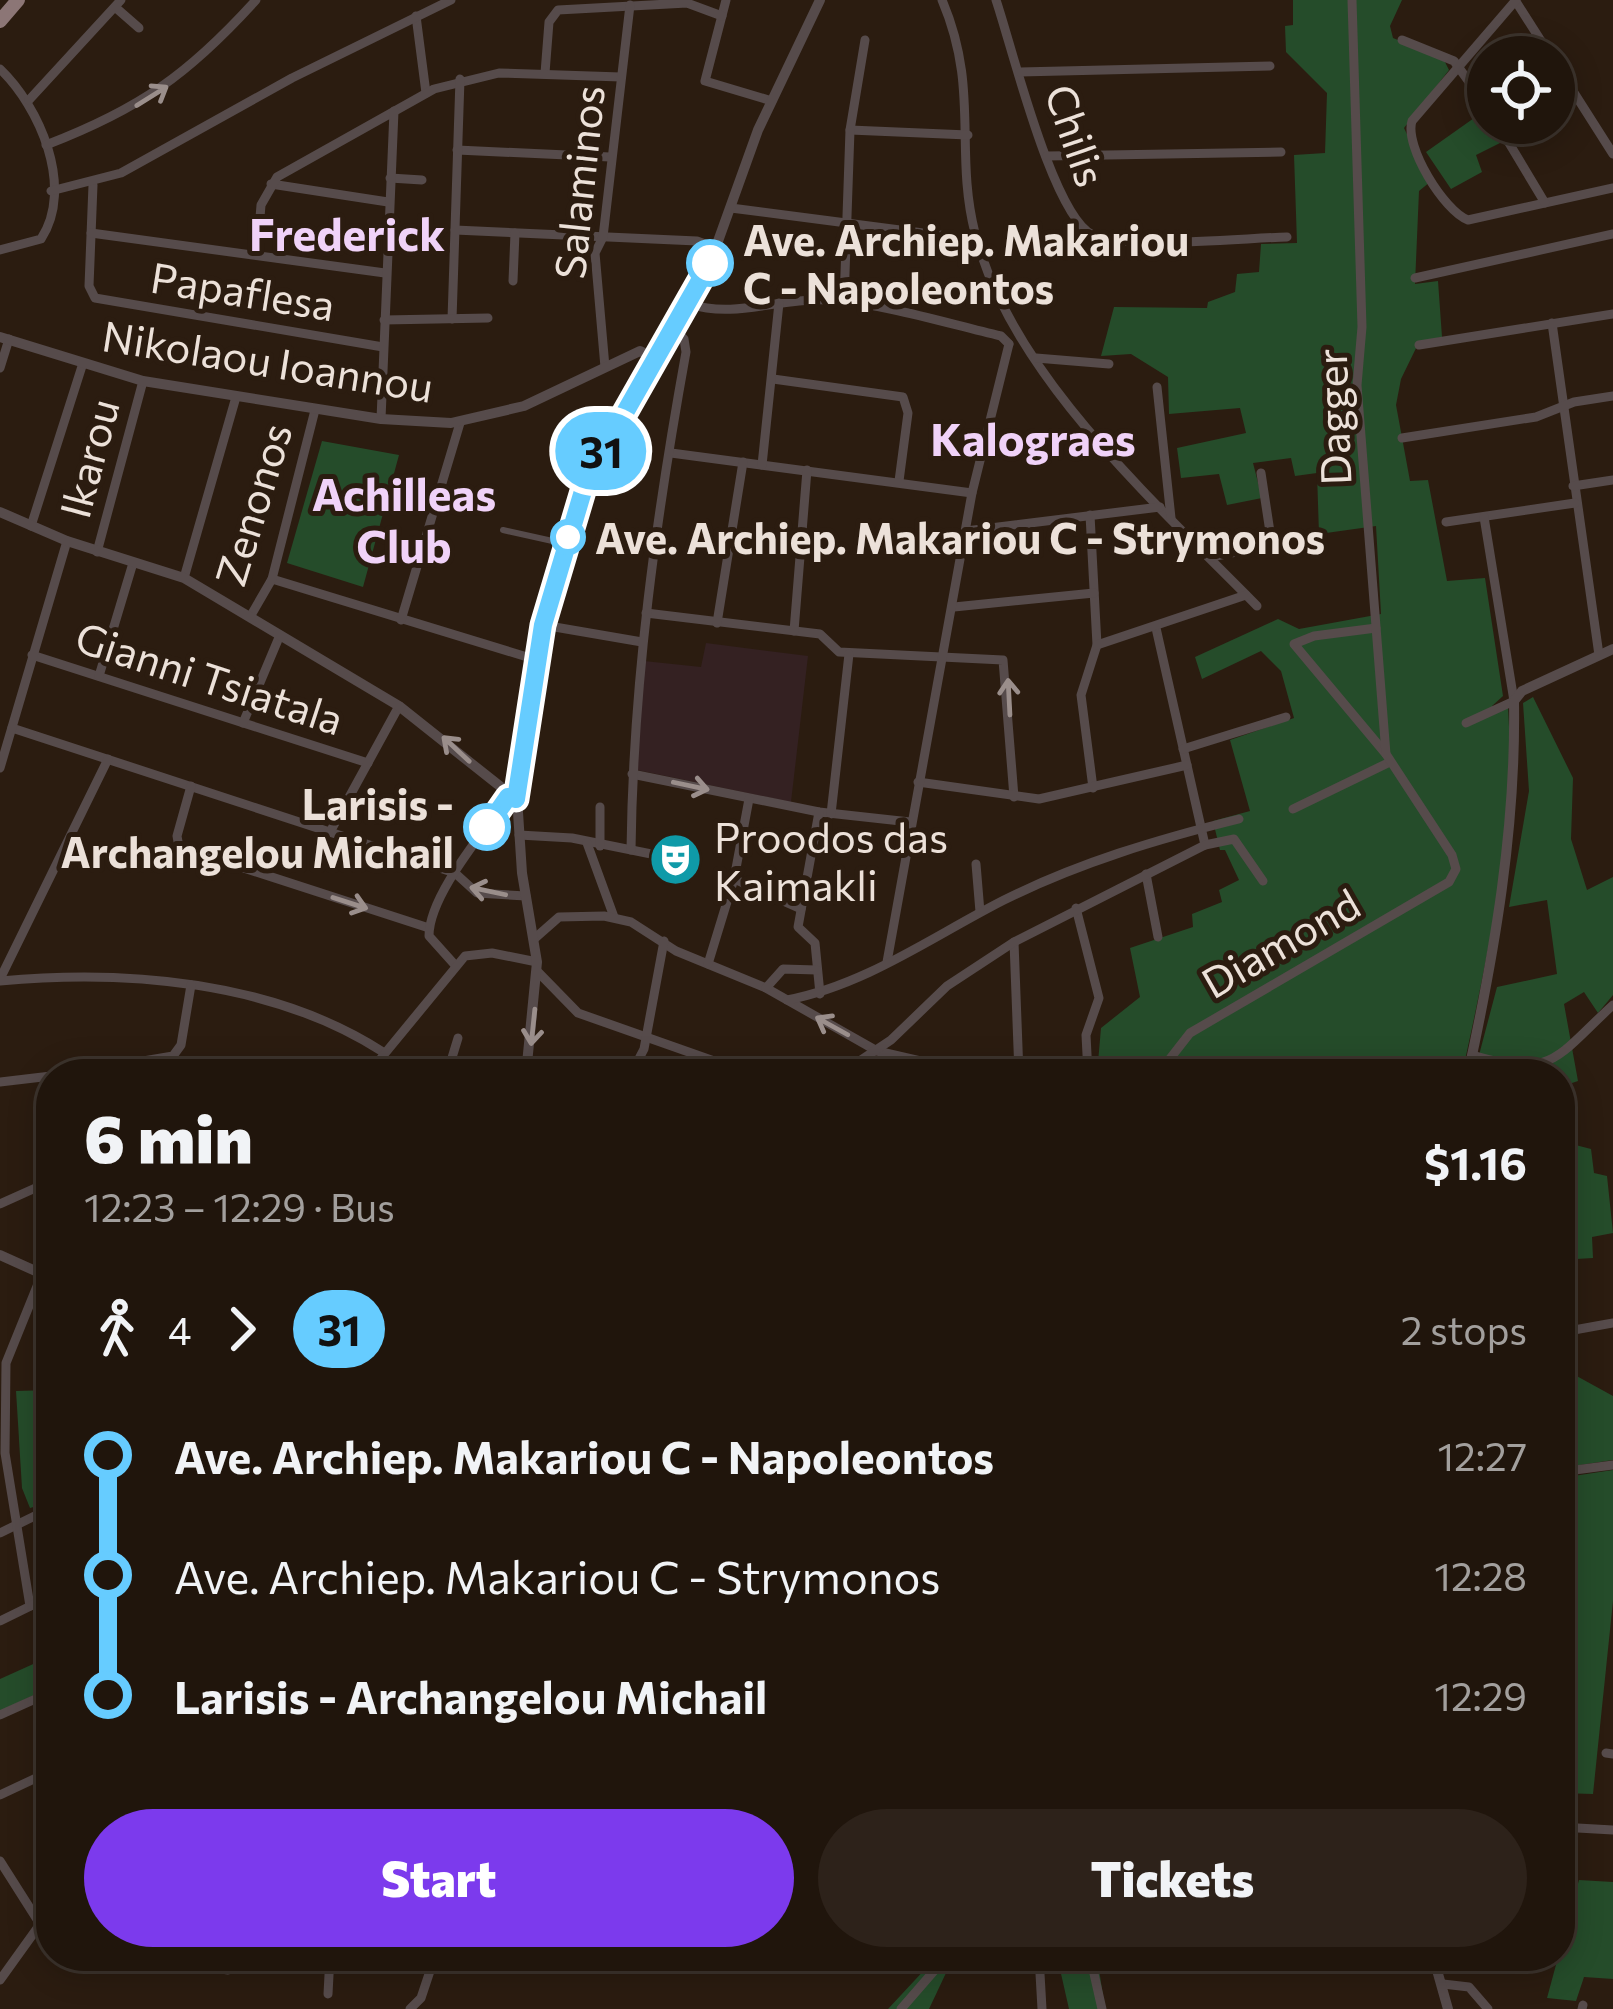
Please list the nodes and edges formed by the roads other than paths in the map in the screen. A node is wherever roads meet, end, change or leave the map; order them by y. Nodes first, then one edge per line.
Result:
1 (18, 0) edge
2 (256, 0) edge
3 (451, 0) edge
4 (726, 0) edge
5 (820, 0) edge
6 (942, 0) edge
7 (996, 0) edge
8 (1352, 0) edge
9 (1516, 0) edge
10 (118, 3) edge
11 (630, 5) junction
12 (416, 16) junction
13 (722, 16) junction
14 (0, 21) edge
15 (139, 28) dead end
16 (865, 40) dead end
17 (1402, 40) dead end
18 (1270, 66) dead end
19 (1461, 68) junction
20 (0, 69) edge
21 (1019, 72) junction
22 (545, 74) junction
23 (621, 77) junction
24 (1467, 77) edge
25 (460, 80) junction
26 (426, 93) junction
27 (29, 100) junction
28 (772, 101) junction
29 (394, 111) junction
30 (850, 130) junction
31 (968, 135) junction
32 (1510, 144) edge
33 (46, 145) junction
34 (457, 150) junction
35 (1281, 152) dead end
36 (1613, 154) edge
37 (610, 157) junction
38 (1047, 157) junction
39 (390, 178) junction
40 (422, 180) dead end
41 (92, 184) junction
42 (271, 184) junction
43 (1613, 188) edge
44 (51, 190) junction
45 (388, 202) junction
46 (1545, 202) junction
47 (731, 208) junction
48 (846, 227) junction
49 (455, 230) junction
50 (91, 233) junction
51 (515, 233) junction
52 (1613, 234) edge
53 (603, 237) junction
54 (1287, 237) dead end
55 (977, 240) junction
56 (388, 245) junction
57 (716, 248) junction
58 (0, 250) edge
59 (423, 250) dead end
60 (257, 255) junction
61 (385, 273) junction
62 (1415, 278) dead end
63 (513, 281) dead end
64 (844, 302) junction
65 (779, 303) junction
66 (690, 304) junction
67 (1613, 314) edge
68 (488, 318) dead end
69 (452, 319) junction
70 (383, 320) junction
71 (1552, 323) junction
72 (674, 328) junction
73 (1010, 336) junction
74 (5, 338) edge
75 (1419, 345) dead end
76 (383, 347) junction
77 (657, 358) junction
78 (1036, 358) junction
79 (82, 364) junction
80 (1109, 364) dead end
81 (605, 367) junction
82 (0, 368) edge
83 (773, 379) junction
84 (143, 381) junction
85 (1157, 387) dead end
86 (1613, 396) edge
87 (236, 397) junction
88 (1564, 406) junction
89 (316, 410) junction
90 (381, 419) junction
91 (460, 423) junction
92 (1402, 438) dead end
93 (671, 453) junction
94 (743, 462) junction
95 (762, 465) junction
96 (807, 470) junction
97 (1261, 473) dead end
98 (1613, 480) edge
99 (899, 482) junction
100 (1573, 485) junction
101 (972, 493) junction
102 (1575, 503) junction
103 (1160, 507) junction
104 (0, 512) edge
105 (1090, 515) junction
106 (1484, 517) junction
107 (1171, 518) junction
108 (1446, 522) dead end
109 (31, 526) junction
110 (503, 530) dead end
111 (966, 531) junction
112 (67, 541) junction
113 (566, 544) junction
114 (97, 552) junction
115 (1211, 557) junction
116 (133, 562) junction
117 (184, 578) junction
118 (272, 579) junction
119 (1094, 593) junction
120 (1246, 595) junction
121 (1257, 606) dead end
122 (953, 607) junction
123 (646, 614) junction
124 (250, 617) junction
125 (401, 620) junction
126 (716, 623) junction
127 (543, 625) junction
128 (1156, 628) junction
129 (1376, 628) junction
130 (794, 631) junction
131 (280, 635) junction
132 (642, 642) junction
133 (1097, 645) junction
134 (1613, 649) edge
135 (849, 654) junction
136 (32, 655) junction
137 (1599, 655) junction
138 (537, 660) junction
139 (943, 660) junction
140 (99, 676) junction
141 (1514, 700) junction
142 (399, 706) junction
143 (1286, 717) dead end
144 (243, 723) junction
145 (1466, 723) dead end
146 (12, 728) junction
147 (1183, 749) junction
148 (1388, 758) junction
149 (108, 759) junction
150 (368, 763) junction
151 (1186, 765) junction
152 (0, 768) edge
153 (632, 774) junction
154 (918, 782) junction
155 (191, 787) junction
156 (1093, 788) junction
157 (1014, 797) junction
158 (512, 798) junction
159 (749, 799) junction
160 (600, 807) dead end
161 (1293, 809) dead end
162 (825, 813) junction
163 (1239, 820) dead end
164 (910, 822) junction
165 (1200, 829) junction
166 (330, 832) junction
167 (519, 836) junction
168 (586, 842) junction
169 (1205, 845) junction
170 (600, 846) junction
171 (632, 850) junction
172 (686, 862) dead end
173 (976, 864) dead end
174 (455, 873) junction
175 (1146, 874) junction
176 (734, 879) junction
177 (1263, 881) dead end
178 (1449, 882) joint
179 (526, 896) junction
180 (1076, 908) junction
181 (801, 909) junction
182 (980, 913) junction
183 (614, 917) junction
184 (428, 928) junction
185 (1159, 937) dead end
186 (534, 939) junction
187 (664, 940) junction
188 (1014, 942) junction
189 (886, 962) junction
190 (708, 964) junction
191 (455, 965) junction
192 (537, 967) junction
193 (817, 970) junction
194 (0, 980) edge
195 (191, 986) junction
196 (766, 988) junction
197 (820, 994) junction
198 (787, 1000) junction
199 (1613, 1004) edge
200 (644, 1036) junction
201 (458, 1038) dead end
202 (877, 1051) junction
203 (383, 1052) junction
204 (1472, 1055) junction
205 (155, 1059) edge
206 (378, 1059) edge
207 (452, 1059) edge
208 (528, 1059) edge
209 (640, 1059) edge
210 (709, 1059) edge
211 (864, 1059) edge
212 (912, 1059) edge
213 (1018, 1059) edge
214 (1088, 1059) edge
215 (1170, 1059) edge
216 (1471, 1059) edge
217 (1486, 1059) edge
218 (1548, 1059) edge
219 (36, 1078) edge
220 (0, 1082) edge
221 (36, 1188) edge
222 (0, 1204) edge
223 (0, 1255) edge
224 (36, 1271) edge
225 (36, 1293) edge
226 (1613, 1323) edge
227 (1575, 1330) edge
228 (4, 1349) edge
229 (3, 1454) edge
230 (1613, 1465) edge
231 (1575, 1470) edge
232 (36, 1516) edge
233 (15, 1526) junction
234 (0, 1534) edge
235 (36, 1603) edge
236 (29, 1606) junction
237 (0, 1621) edge
238 (36, 1699) edge
239 (0, 1715) edge
240 (36, 1778) edge
241 (0, 1795) edge
242 (1575, 1828) edge
243 (1613, 1830) edge
244 (2, 1868) edge
245 (36, 1918) edge
246 (36, 1930) edge
247 (329, 1971) edge
248 (430, 1971) edge
249 (934, 1971) edge
250 (1041, 1971) edge
251 (1093, 1971) edge
252 (1438, 1971) edge
253 (0, 1980) edge
254 (1443, 1984) junction
255 (328, 1994) dead end
256 (410, 2009) edge
257 (901, 2009) edge
258 (1042, 2009) edge
259 (1102, 2009) edge
260 (1448, 2009) edge
261 (1488, 2009) edge

1 - 14 main road
33 -> 2 street
3 - 12 street
4 - 13 street
5 - 28 street
6 - 31 street
7 - 21 street, Chilis
8 - 129 street, Dagger
9 - 19 street
9 - 36 street
10 - 15 street
10 - 27 street
11 - 13 street
11 - 22 street
11 - 23 street, Salaminos
12 - 26 street
12 - 41 street
13 - 28 street
16 - 30 street
17 - 19 street
18 - 21 street
19 - 24 street
19 - 46 street
20 - 27 street
21 - 38 street, Chilis
22 - 23 street
22 - 25 street
23 - 37 street, Salaminos
25 - 26 street
25 - 34 street
26 - 29 street
27 - 33 street
28 - 47 street
29 - 39 street
29 - 42 street
30 - 31 street
30 - 48 street
31 - 55 street
32 - 46 street
33 - 44 street
34 - 37 street
34 - 49 street
35 - 38 street
37 - 53 street, Salaminos
38 - 54 street, Chilis
39 - 40 street
39 - 45 street
41 - 44 street
41 - 50 street
42 - 45 street
42 - 60 street
43 - 46 street
44 - 58 street
45 - 56 street
47 - 48 street
47 - 57 street
48 - 55 street
48 - 64 street
49 - 51 street
49 - 69 street
50 - 60 street
50 - 76 street, Papaflesa
51 - 53 street
51 - 63 street
52 - 62 street
53 - 57 street
53 - 81 street, Salaminos
55 - 73 street
56 - 59 street
56 - 61 street
57 - 66 street
60 - 61 street
61 - 70 street
64 - 65 street
64 - 73 street
65 - 66 street
65 - 83 street
66 - 72 street
67 - 71 street
68 - 69 street
69 - 70 street
70 - 76 street
71 - 75 street
71 - 88 street
72 - 77 street
72 - 93 street
73 - 78 street
73 - 101 street
74 - 79 street, Nikolaou Ioannou
74 - 82 street
76 - 90 street
77 - 81 street, Nikolaou Ioannou
77 - 113 street
78 - 80 street
78 - 103 street
79 - 84 street, Nikolaou Ioannou
79 - 109 street
81 - 91 street, Nikolaou Ioannou
83 - 95 street
83 - 99 street
84 - 87 street, Nikolaou Ioannou
84 - 114 street, Ikarou
85 - 107 street
86 - 88 street
87 - 89 street, Nikolaou Ioannou
87 - 117 street
88 - 92 street
88 - 100 street
89 - 90 street, Nikolaou Ioannou
89 - 118 street, Zenonos
90 - 91 street, Nikolaou Ioannou
91 - 125 street
93 - 94 street
93 - 123 street
94 - 95 street
94 - 126 street
95 - 96 street
96 - 99 street
96 - 130 street
97 - 115 street
98 - 100 street
99 - 101 street
100 - 102 street
101 - 111 street
102 - 106 street
102 - 137 street
103 - 105 street
103 - 107 street
104 - 109 street
105 - 111 street
105 - 119 street
106 - 108 street
106 - 141 street
107 - 115 street
109 - 112 street
110 - 113 street
111 - 122 street
112 - 114 street
112 - 136 street
113 - 127 street
114 - 116 street
115 - 120 street
116 - 117 street
116 - 140 street
117 - 124 street
118 - 124 street, Zenonos
118 - 125 street
119 - 122 street
119 - 133 street
120 - 121 street
120 - 128 street
122 - 139 street
123 - 126 street
123 - 132 street
124 - 131 street
125 - 138 street
126 - 130 street
127 - 132 street
127 - 138 street
128 - 133 street
128 - 147 street
129 - 148 street, Dagger
129 - 148 street
130 - 135 street
131 - 142 street
131 - 144 street
132 - 153 street
133 - 156 street
134 - 137 street
135 - 139 street
135 - 162 street
136 - 140 street, Gianni Tsiatala
136 - 146 street
137 - 141 street
138 - 158 street
139 - 154 street
157 -> 139 street
140 - 144 street, Gianni Tsiatala
141 - 145 street
141 - 204 street
142 - 150 street
158 -> 142 street
143 - 147 street
144 - 150 street, Gianni Tsiatala
146 - 149 street
146 - 152 street
147 - 151 street
148 - 161 street
148 - 178 street, Dagger
149 - 155 street
149 - 194 street
150 - 166 street
151 - 156 street
151 - 165 street
153 -> 159 street
153 - 171 street
154 - 157 street
154 - 164 street
155 - 166 street
155 -> 184 street
156 - 157 street
158 - 167 street
158 - 174 street
159 - 162 street
159 - 176 street
160 - 170 street
162 - 164 street
162 - 181 street
163 - 165 street
164 - 189 street
165 - 169 street
165 - 182 street
166 - 174 street
167 - 168 street
167 - 179 street
168 - 170 street
168 - 183 street
169 - 175 street
169 - 177 street
170 - 171 street
171 - 172 street
173 - 182 street
179 -> 174 street
174 - 184 street
175 - 180 street
175 - 185 street
176 - 181 street
176 - 190 street
178 - 215 street, Diamond
179 - 186 street
180 - 188 street
180 - 214 street
181 - 193 street
182 - 189 street
183 - 186 street
183 - 187 street
184 - 191 street
186 - 192 street
187 - 190 street
187 - 200 street
188 - 202 street
188 - 213 street
189 - 197 street
190 - 196 street
191 - 192 street
191 - 203 street
192 - 200 street
192 -> 208 street
193 - 196 street
193 - 197 street
194 - 195 street
195 - 203 street
195 - 205 street
196 - 198 street
197 - 198 street
202 -> 198 street
199 - 218 street
200 - 209 street
200 - 210 street
201 - 207 street
202 - 211 street
202 - 212 street
203 - 206 street
204 - 216 street
204 - 217 street
219 - 220 street
221 - 222 street
223 - 224 street
225 - 228 street
226 - 227 street
228 - 229 street
229 - 233 street
230 - 231 street
232 - 233 street
233 - 234 street
233 - 236 street
235 - 236 street
236 - 237 street
238 - 239 street
240 - 241 street
242 - 243 street
244 - 245 street
246 - 253 street
247 - 255 street
248 - 256 street
249 - 257 street
250 - 258 street
251 - 259 street
252 - 254 street
254 - 260 street
254 - 261 street

